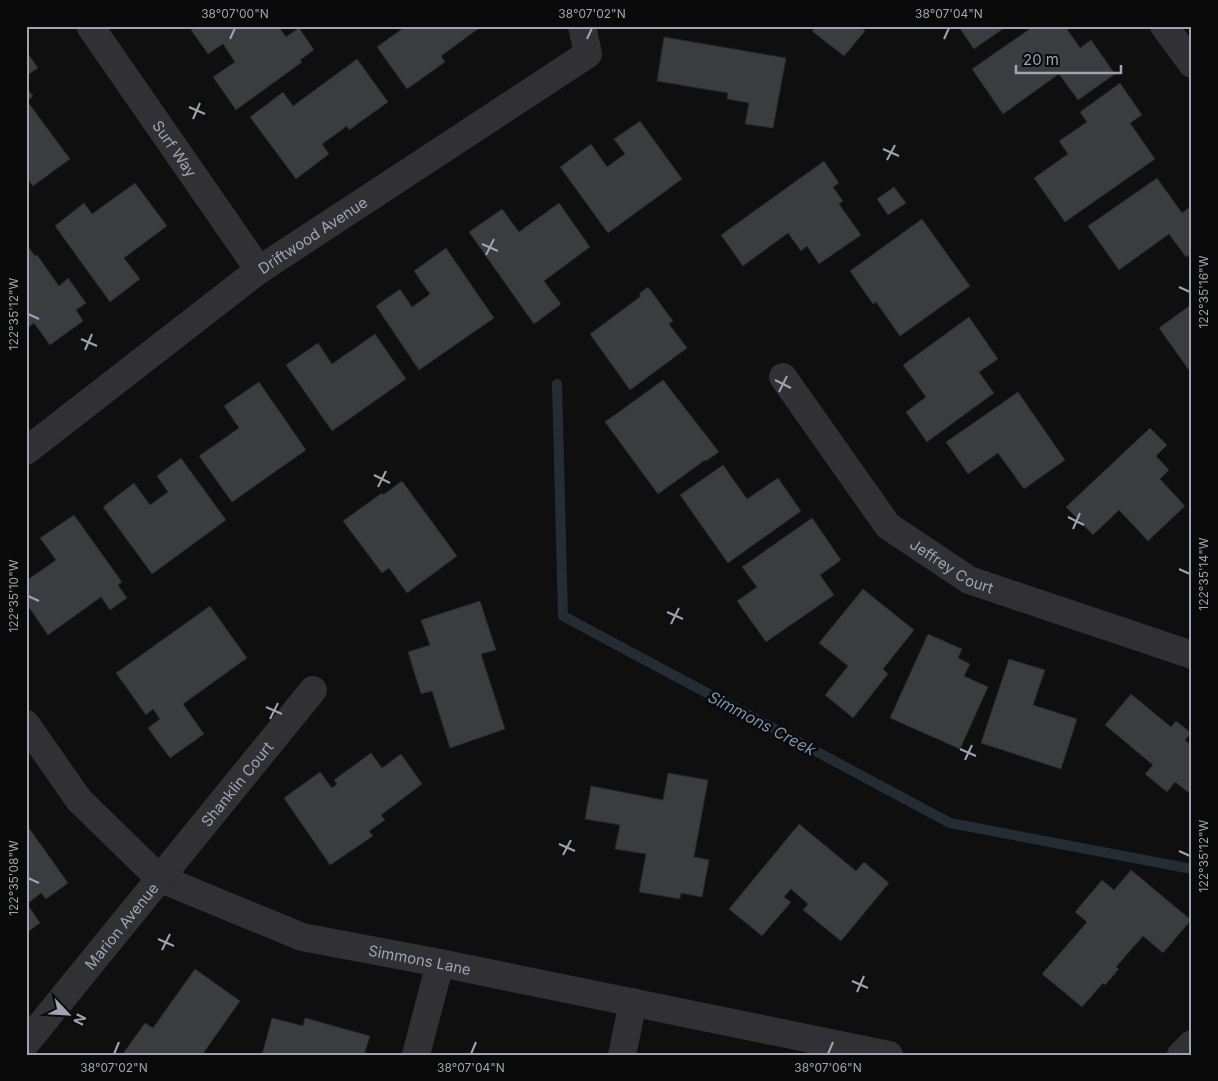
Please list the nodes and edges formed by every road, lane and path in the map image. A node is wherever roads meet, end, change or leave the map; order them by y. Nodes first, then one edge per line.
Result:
1 (90, 26) edge
2 (582, 26) edge
3 (1164, 26) edge
4 (1192, 64) edge
5 (260, 270) junction
6 (783, 376) dead end
7 (26, 451) edge
8 (1192, 655) edge
9 (313, 690) dead end
10 (26, 724) edge
11 (159, 878) junction
12 (440, 963) junction
13 (633, 1002) junction
14 (26, 1043) edge
15 (1192, 1044) edge
16 (416, 1055) edge
17 (622, 1055) edge
18 (889, 1055) edge
19 (1181, 1055) edge

1 - 5 street, Surf Way
2 - 5 street, Driftwood Avenue
3 - 4 street
5 - 7 street, Driftwood Avenue
6 - 8 street, Jeffrey Court
9 - 11 street, Shanklin Court
10 - 11 street, Simmons Lane
11 - 12 street, Simmons Lane
11 - 14 street, Marion Avenue
12 - 13 street, Simmons Lane
12 - 16 street
13 - 17 street
13 - 18 street, Simmons Lane
15 - 19 street

